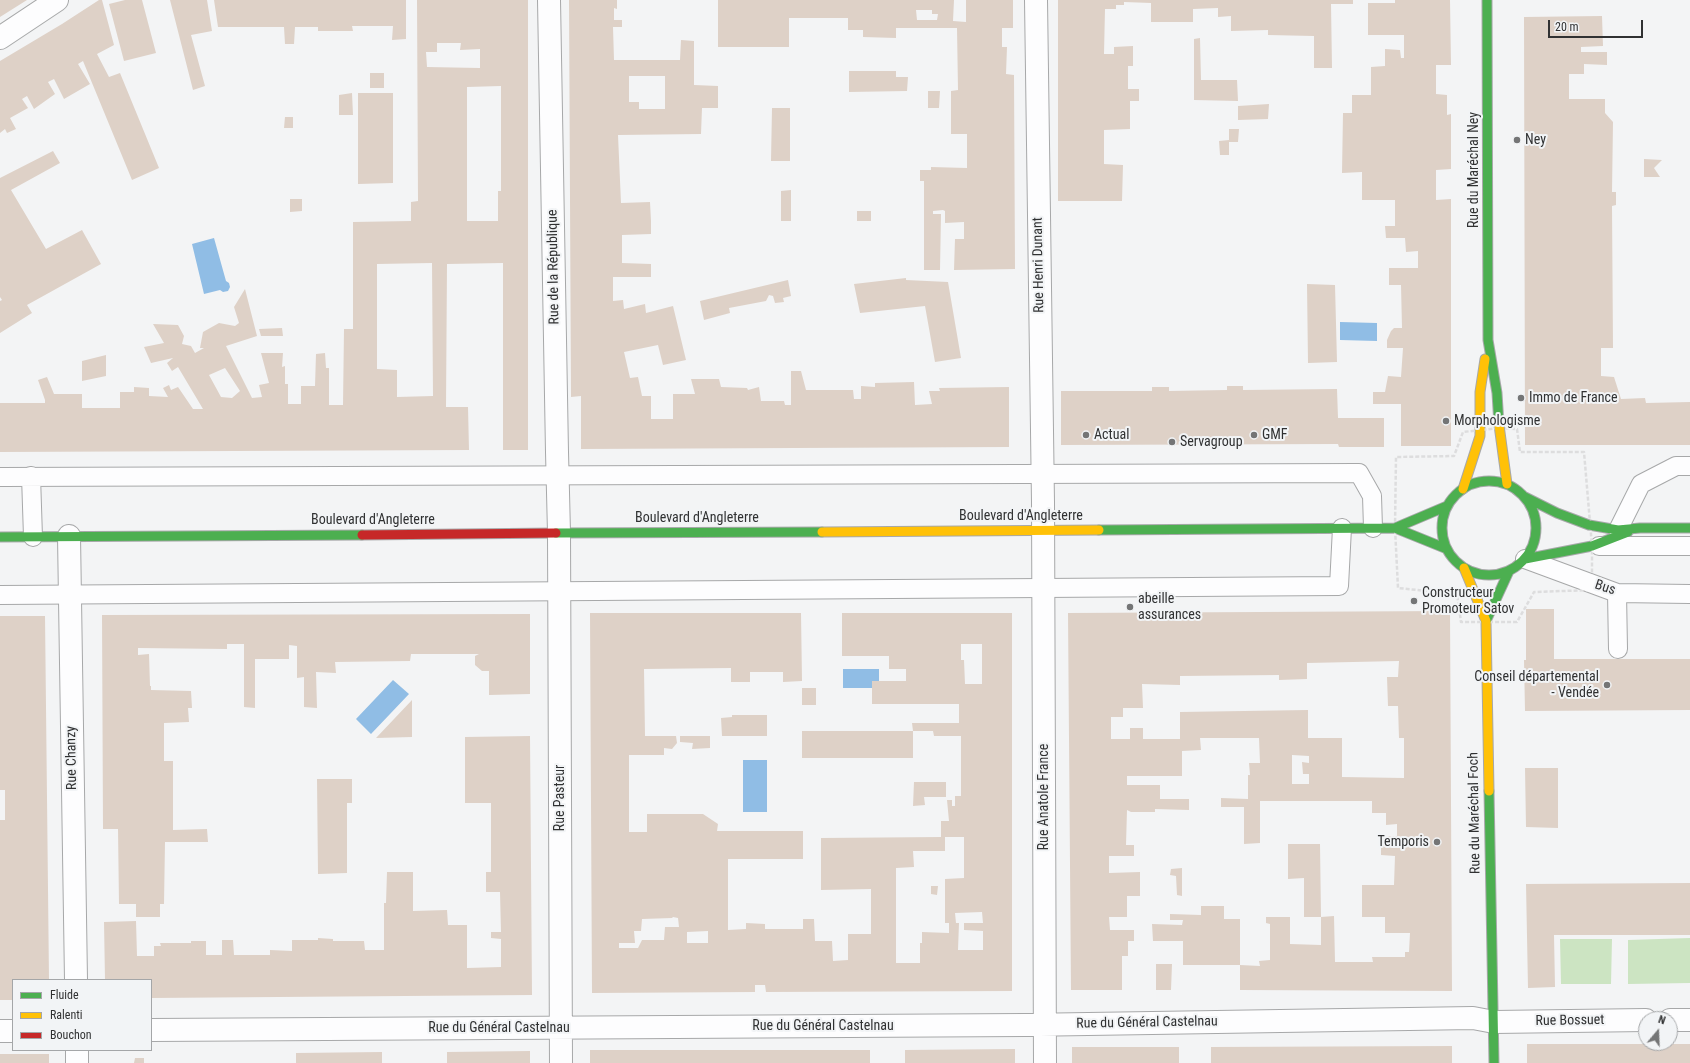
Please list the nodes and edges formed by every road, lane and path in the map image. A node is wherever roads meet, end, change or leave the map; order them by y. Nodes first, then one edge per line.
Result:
1 (57, 0) edge
2 (549, 0) edge
3 (1036, 0) edge
4 (1487, 0) edge
5 (0, 38) edge
6 (1488, 340) junction
7 (1690, 466) edge
8 (1042, 473) junction
9 (557, 475) junction
10 (0, 476) edge
11 (31, 476) junction
12 (1507, 484) junction
13 (1462, 489) junction
14 (1525, 497) junction
15 (1447, 506) junction
16 (1342, 528) junction
17 (1373, 528) junction
18 (1395, 528) junction
19 (1640, 528) junction
20 (1690, 528) edge
21 (1043, 530) junction
22 (1618, 530) junction
23 (559, 533) junction
24 (69, 536) junction
25 (0, 537) edge
26 (33, 537) junction
27 (1592, 546) junction
28 (1690, 546) edge
29 (1447, 549) junction
30 (1525, 559) junction
31 (1464, 568) junction
32 (1508, 571) junction
33 (1043, 588) junction
34 (558, 592) junction
35 (1617, 593) junction
36 (70, 594) junction
37 (1690, 594) edge
38 (0, 595) edge
39 (1486, 621) junction
40 (1618, 649) dead end
41 (76, 979) edge
42 (1638, 1020) edge
43 (1678, 1020) edge
44 (1690, 1020) edge
45 (1494, 1022) junction
46 (1045, 1024) junction
47 (561, 1027) junction
48 (152, 1030) edge
49 (0, 1031) edge
50 (12, 1031) edge
51 (77, 1051) edge
52 (77, 1063) edge
53 (561, 1063) edge
54 (1046, 1063) edge
55 (1494, 1063) edge

1 - 5 street
2 - 9 street, Rue de la République
3 - 8 street, Rue Henri Dunant
4 - 6 main road, Rue du Maréchal Ney
6 - 12 main road, Rue du Maréchal Ney
6 - 13 main road, Rue du Maréchal Ney
7 - 22 lane
8 - 9 lane
8 - 17 lane
8 - 21 street, Rue Henri Dunant
9 - 11 lane
9 - 23 street, Rue de la République
10 - 11 lane
11 - 26 lane
12 - 13 main road
12 - 14 main road
13 - 15 main road
14 - 22 main road
14 - 30 main road
15 - 18 main road, Boulevard d'Angleterre
15 - 29 main road
16 - 17 main road, Boulevard d'Angleterre
16 - 21 main road, Boulevard d'Angleterre
16 - 33 lane
17 - 18 main road, Boulevard d'Angleterre
18 - 29 main road, Boulevard d'Angleterre
19 - 20 main road
19 - 22 main road
19 - 27 main road
21 - 23 main road, Boulevard d'Angleterre
21 - 33 street, Rue Anatole France
23 - 24 main road, Boulevard d'Angleterre
23 - 34 street, Rue Pasteur
24 - 26 main road, Boulevard d'Angleterre
24 - 36 street, Rue Chanzy
25 - 26 main road, Boulevard d'Angleterre
27 - 28 lane
27 - 30 main road
29 - 31 main road
30 - 32 main road
30 - 35 lane, Bus
31 - 32 main road
31 - 39 main road, Rue du Maréchal Foch
32 - 39 main road
33 - 34 lane
33 - 46 street, Rue Anatole France
34 - 36 lane
34 - 47 street, Rue Pasteur
35 - 37 lane, Bus
35 - 40 lane
36 - 38 lane
36 - 41 street, Rue Chanzy
39 - 45 main road, Rue du Maréchal Foch
42 - 45 street, Rue Bossuet
43 - 44 street
45 - 46 street, Rue du Général Castelnau
45 - 55 main road, Rue du Maréchal Foch
46 - 47 street, Rue du Général Castelnau
46 - 54 street, Rue Anatole France
47 - 48 street, Rue du Général Castelnau
47 - 53 street, Rue Pasteur
49 - 50 street
51 - 52 street

